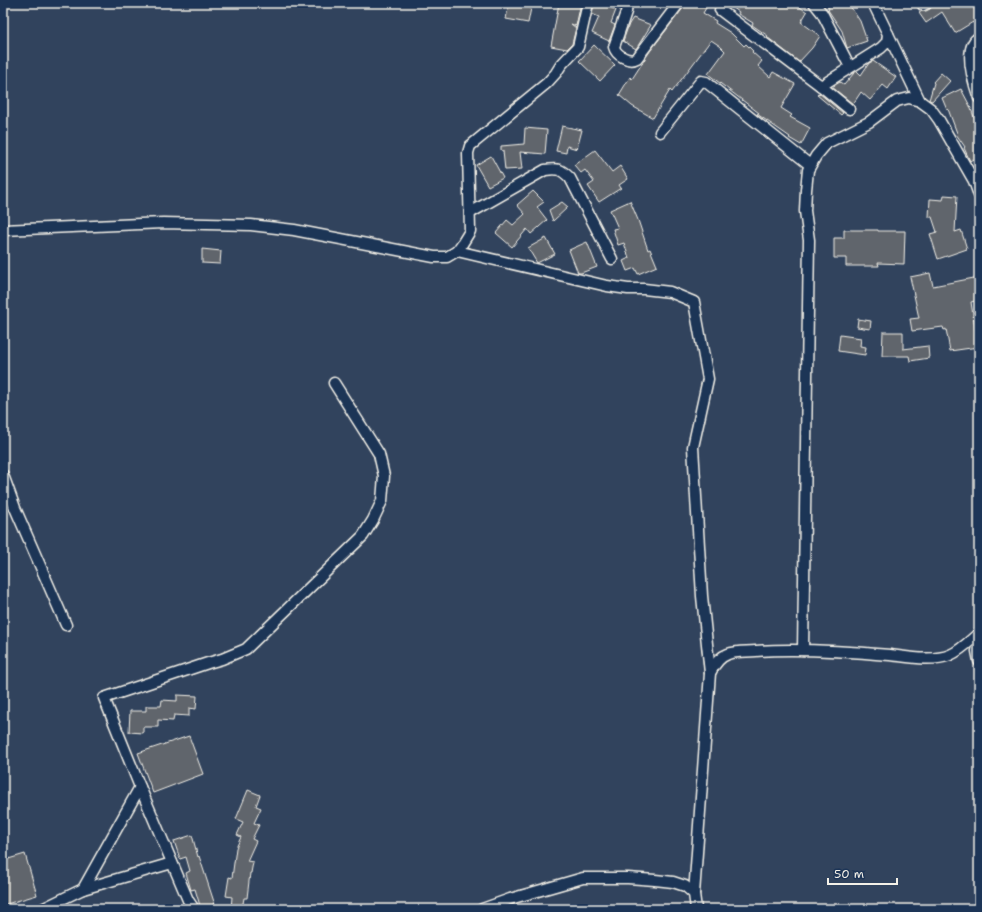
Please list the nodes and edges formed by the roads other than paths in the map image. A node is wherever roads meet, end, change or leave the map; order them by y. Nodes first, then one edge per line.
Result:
1 (588, 3) edge
2 (623, 3) edge
3 (679, 3) edge
4 (814, 3) edge
5 (873, 3) edge
6 (720, 10) dead end
7 (888, 34) junction
8 (979, 37) edge
9 (850, 67) junction
10 (821, 86) junction
11 (979, 98) edge
12 (920, 101) junction
13 (849, 109) dead end
14 (660, 132) dead end
15 (810, 165) junction
16 (979, 195) edge
17 (470, 213) junction
18 (3, 230) edge
19 (456, 251) junction
20 (612, 259) dead end
21 (334, 383) dead end
22 (3, 475) edge
23 (66, 625) dead end
24 (979, 633) edge
25 (979, 645) edge
26 (803, 650) junction
27 (979, 661) edge
28 (710, 673) junction
29 (140, 788) junction
30 (172, 863) junction
31 (83, 889) junction
32 (694, 894) junction
33 (42, 909) edge
34 (194, 909) edge
35 (482, 909) edge
36 (696, 909) edge

1 - 17 street
2 - 3 street
4 - 9 street
5 - 7 street
6 - 10 street
7 - 9 street
7 - 12 street
8 - 11 street
9 - 10 street
10 - 13 street
12 - 15 street
12 - 16 street
14 - 15 street
15 - 26 street
17 - 19 street
17 - 20 street
18 - 19 street
19 - 28 street
21 - 29 street
22 - 23 street
24 - 26 street
25 - 27 street
26 - 28 street
28 - 32 street
29 - 30 street
29 - 31 street
30 - 31 street
30 - 34 street
31 - 33 street
32 - 35 street
32 - 36 street

